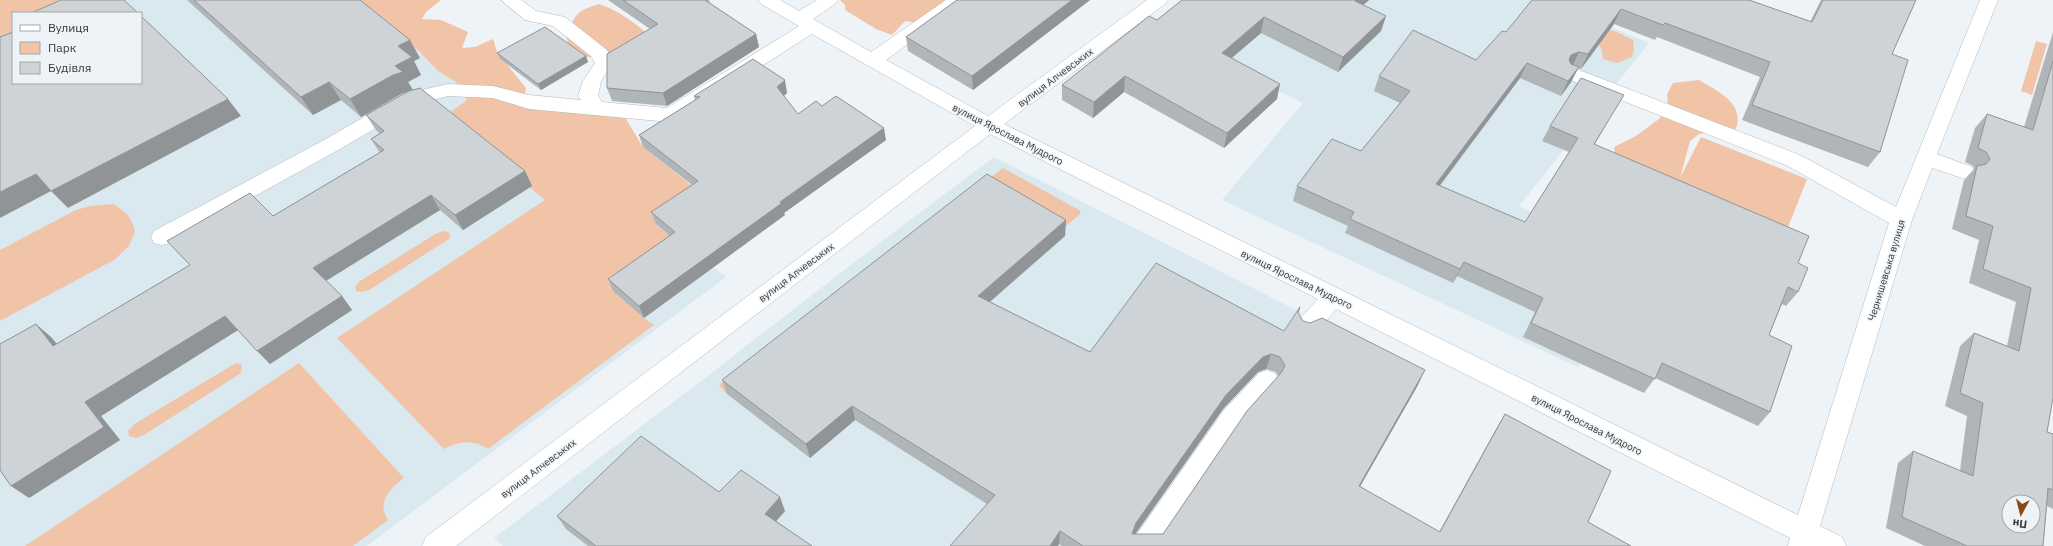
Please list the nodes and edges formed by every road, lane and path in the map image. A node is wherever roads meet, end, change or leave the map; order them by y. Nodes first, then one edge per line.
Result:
1 (510, 0) edge
2 (767, 0) edge
3 (829, 0) edge
4 (958, 0) edge
5 (1159, 0) edge
6 (1989, 0) edge
7 (806, 23) junction
8 (872, 61) junction
9 (1572, 74) edge
10 (596, 108) junction
11 (989, 125) junction
12 (1926, 158) junction
13 (1966, 172) dead end
14 (1901, 220) junction
15 (162, 237) dead end
16 (1333, 297) junction
17 (1306, 328) edge
18 (1268, 380) dead end
19 (1803, 539) edge
20 (443, 544) edge
21 (1144, 546) edge
22 (1833, 546) edge

1 - 10 street
2 - 7 street, вулиця Ярослава Мудрого
3 - 7 street
4 - 8 street
5 - 11 street, вулиця Алчевських
6 - 12 street, Чернишевська вулиця
7 - 8 street, вулиця Ярослава Мудрого
7 - 10 street
8 - 11 street, вулиця Ярослава Мудрого
9 - 14 street
10 - 15 street
11 - 16 street, вулиця Ярослава Мудрого
11 - 20 street, вулиця Алчевських
12 - 13 street
12 - 14 street, Чернишевська вулиця
14 - 19 street, Чернишевська вулиця
16 - 17 street
16 - 19 street, вулиця Ярослава Мудрого
18 - 21 street
19 - 22 street, вулиця Ярослава Мудрого

